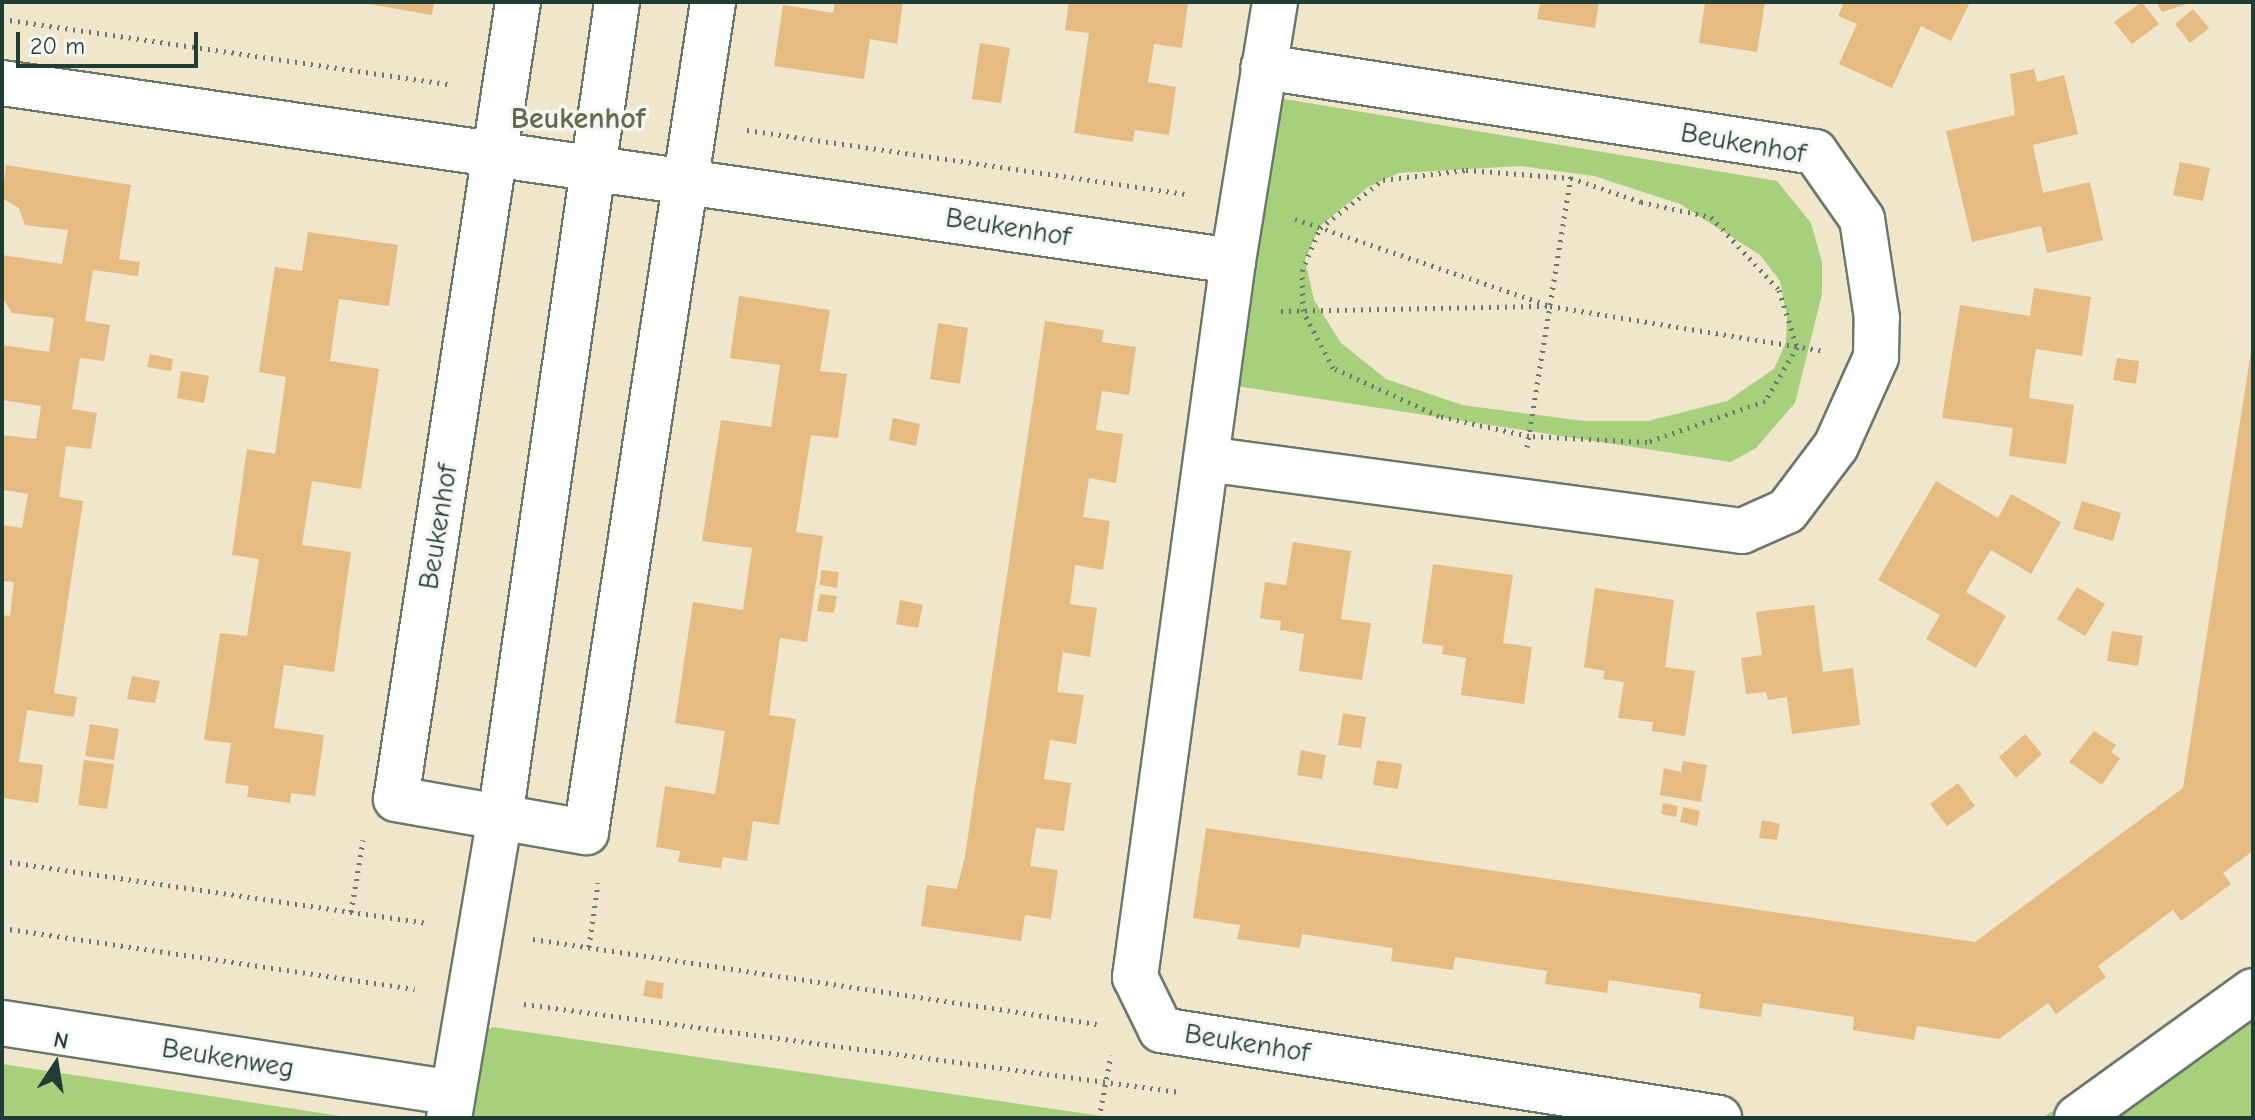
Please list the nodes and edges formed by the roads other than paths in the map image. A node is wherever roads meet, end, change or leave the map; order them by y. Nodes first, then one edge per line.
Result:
1 (518, 2) edge
2 (617, 2) edge
3 (713, 2) edge
4 (1275, 2) edge
5 (1264, 67) junction
6 (2, 83) edge
7 (495, 151) junction
8 (594, 166) junction
9 (688, 179) junction
10 (1233, 261) junction
11 (1206, 459) junction
12 (500, 818) junction
13 (2253, 991) edge
14 (2, 1023) edge
15 (451, 1106) edge
16 (1719, 1118) edge
17 (2077, 1118) edge

1 - 7 street, Beukenhof
2 - 8 street
3 - 9 street
4 - 5 street, Beukenhof
5 - 10 street, Beukenhof
5 - 11 street, Beukenhof
6 - 7 street, Beukenhof
7 - 8 street, Beukenhof
7 - 12 street, Beukenhof
8 - 9 street, Beukenhof
8 - 12 street
9 - 10 street, Beukenhof
9 - 12 street
10 - 11 street, Beukenhof
11 - 16 street, Beukenhof
12 - 15 street
13 - 17 street
14 - 15 street, Beukenweg

